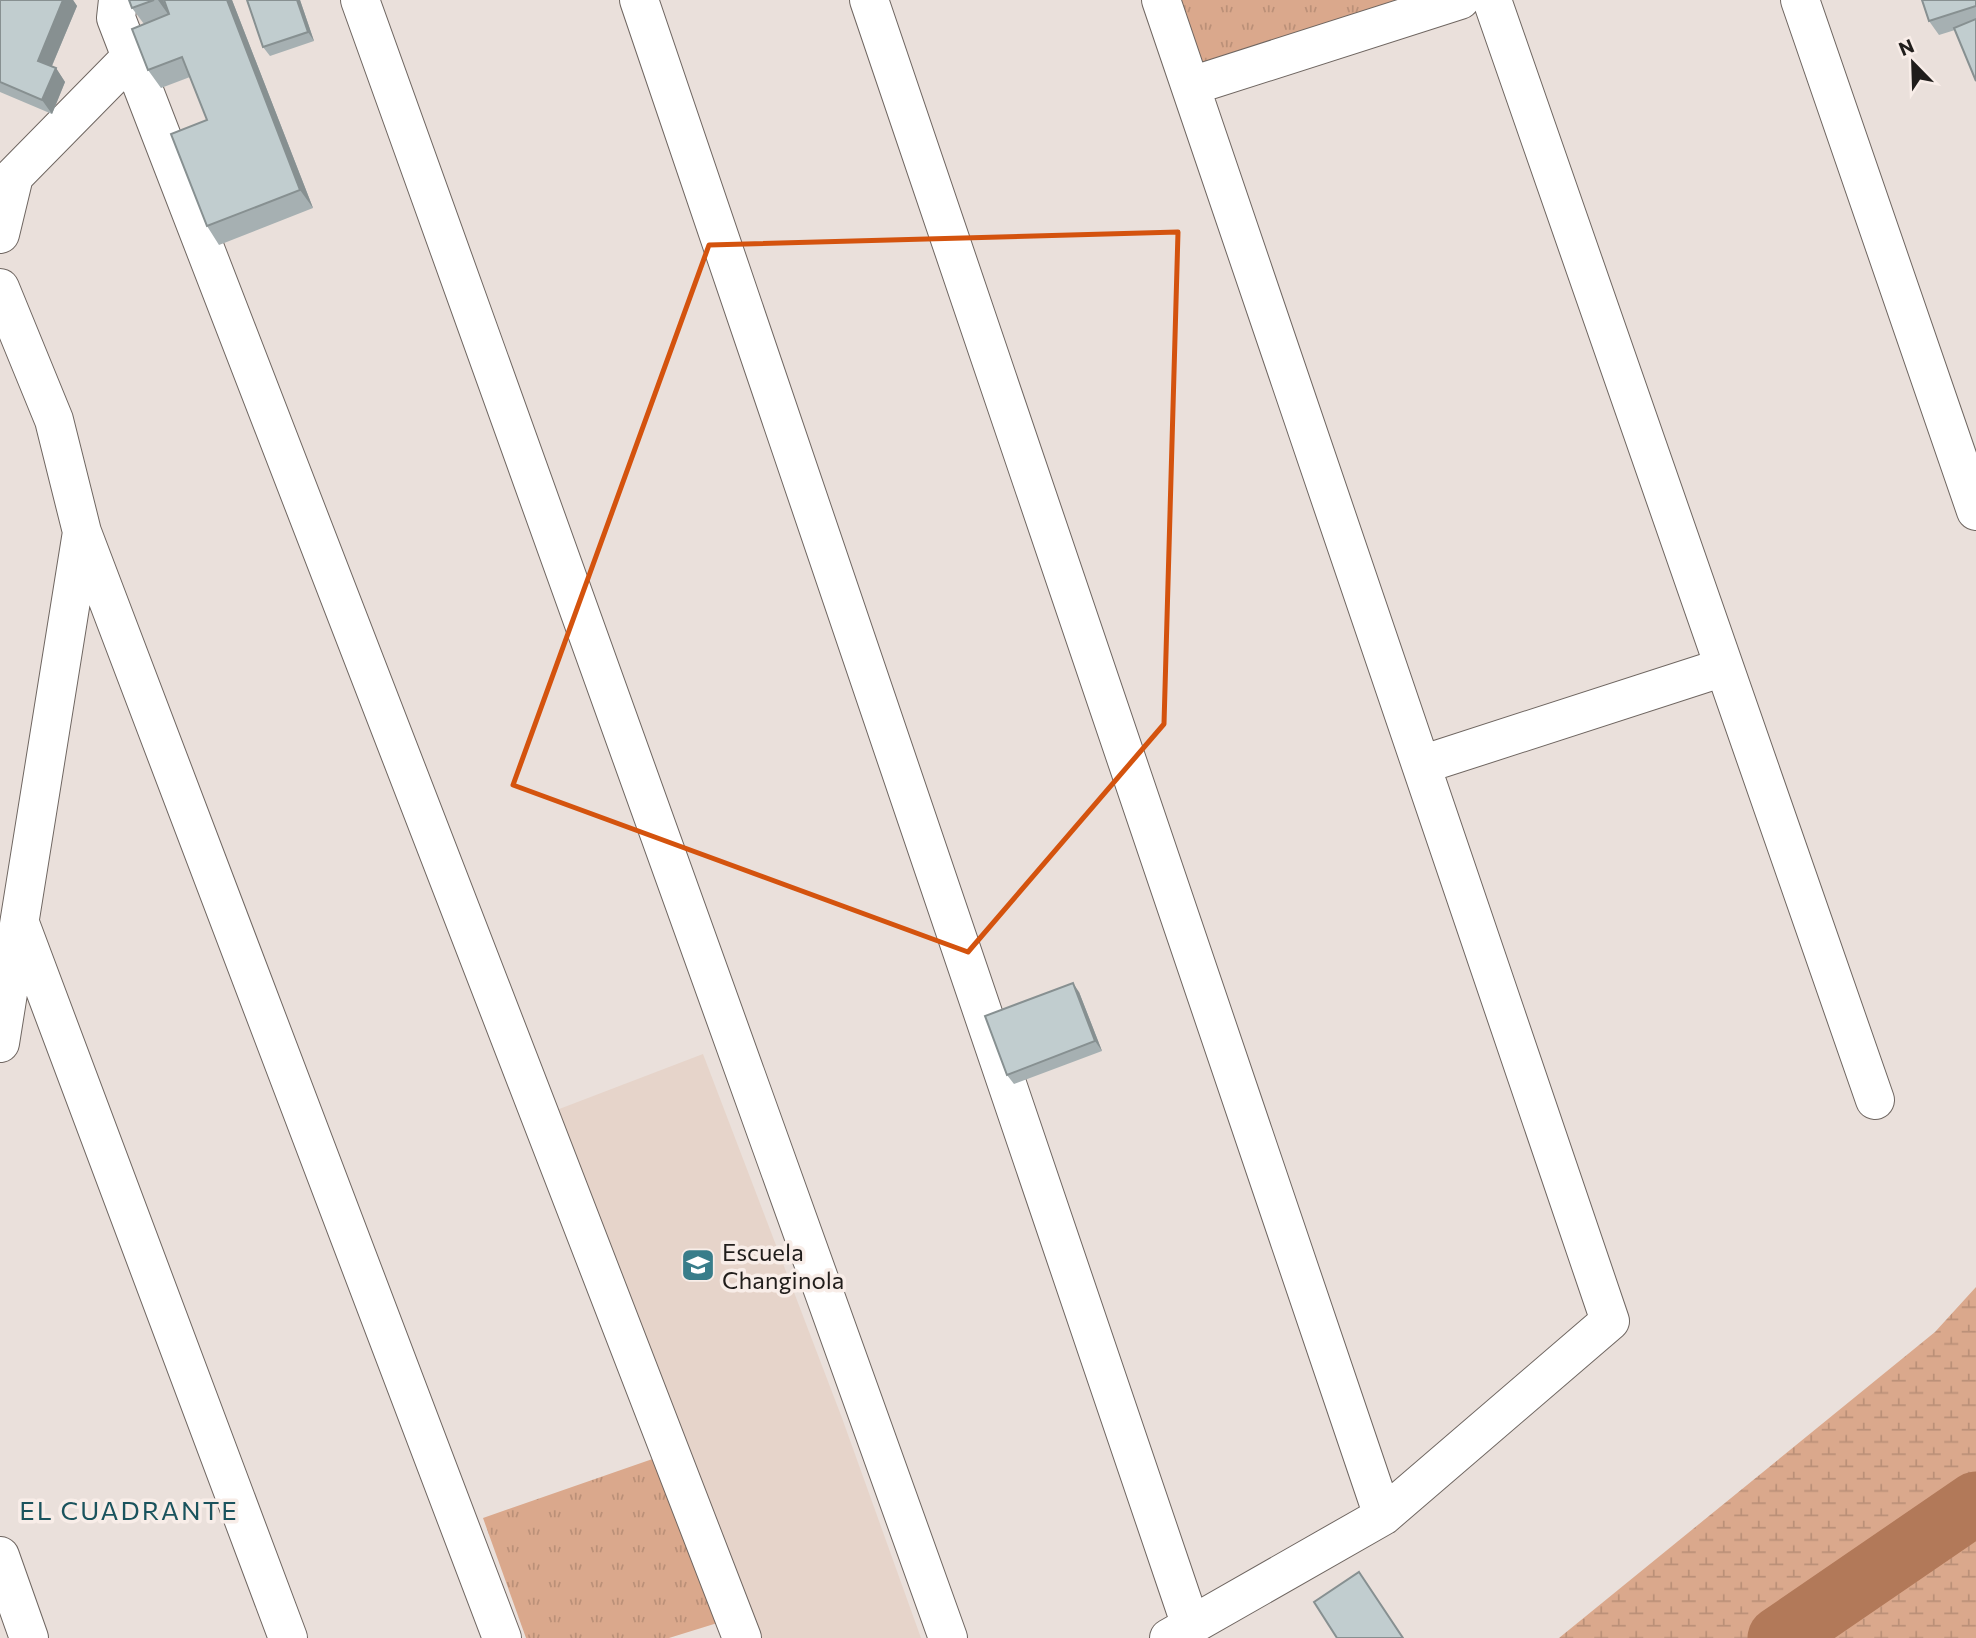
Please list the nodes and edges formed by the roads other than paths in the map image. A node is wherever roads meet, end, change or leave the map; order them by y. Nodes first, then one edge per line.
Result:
1 (118, 0) edge
2 (360, 0) edge
3 (639, 0) edge
4 (869, 0) edge
5 (1161, 0) edge
6 (1460, 0) edge
7 (1492, 0) edge
8 (1800, 0) edge
9 (131, 57) junction
10 (1191, 86) junction
11 (0, 234) edge
12 (0, 288) edge
13 (1976, 511) edge
14 (82, 533) junction
15 (1724, 667) junction
16 (1421, 765) junction
17 (20, 924) junction
18 (0, 1043) edge
19 (1875, 1100) dead end
20 (1383, 1516) junction
21 (0, 1556) edge
22 (1180, 1631) edge
23 (29, 1638) edge
24 (288, 1638) edge
25 (502, 1638) edge
26 (742, 1638) edge
27 (948, 1638) edge

1 - 9 street
2 - 27 street
3 - 22 street
4 - 20 street
5 - 10 street
6 - 10 street
7 - 15 street
8 - 13 street
9 - 11 street
9 - 26 street
10 - 16 street
12 - 14 street
14 - 17 street
14 - 25 street
15 - 16 street
15 - 19 street
16 - 20 street
17 - 18 street
17 - 24 street
20 - 22 street
21 - 23 street

